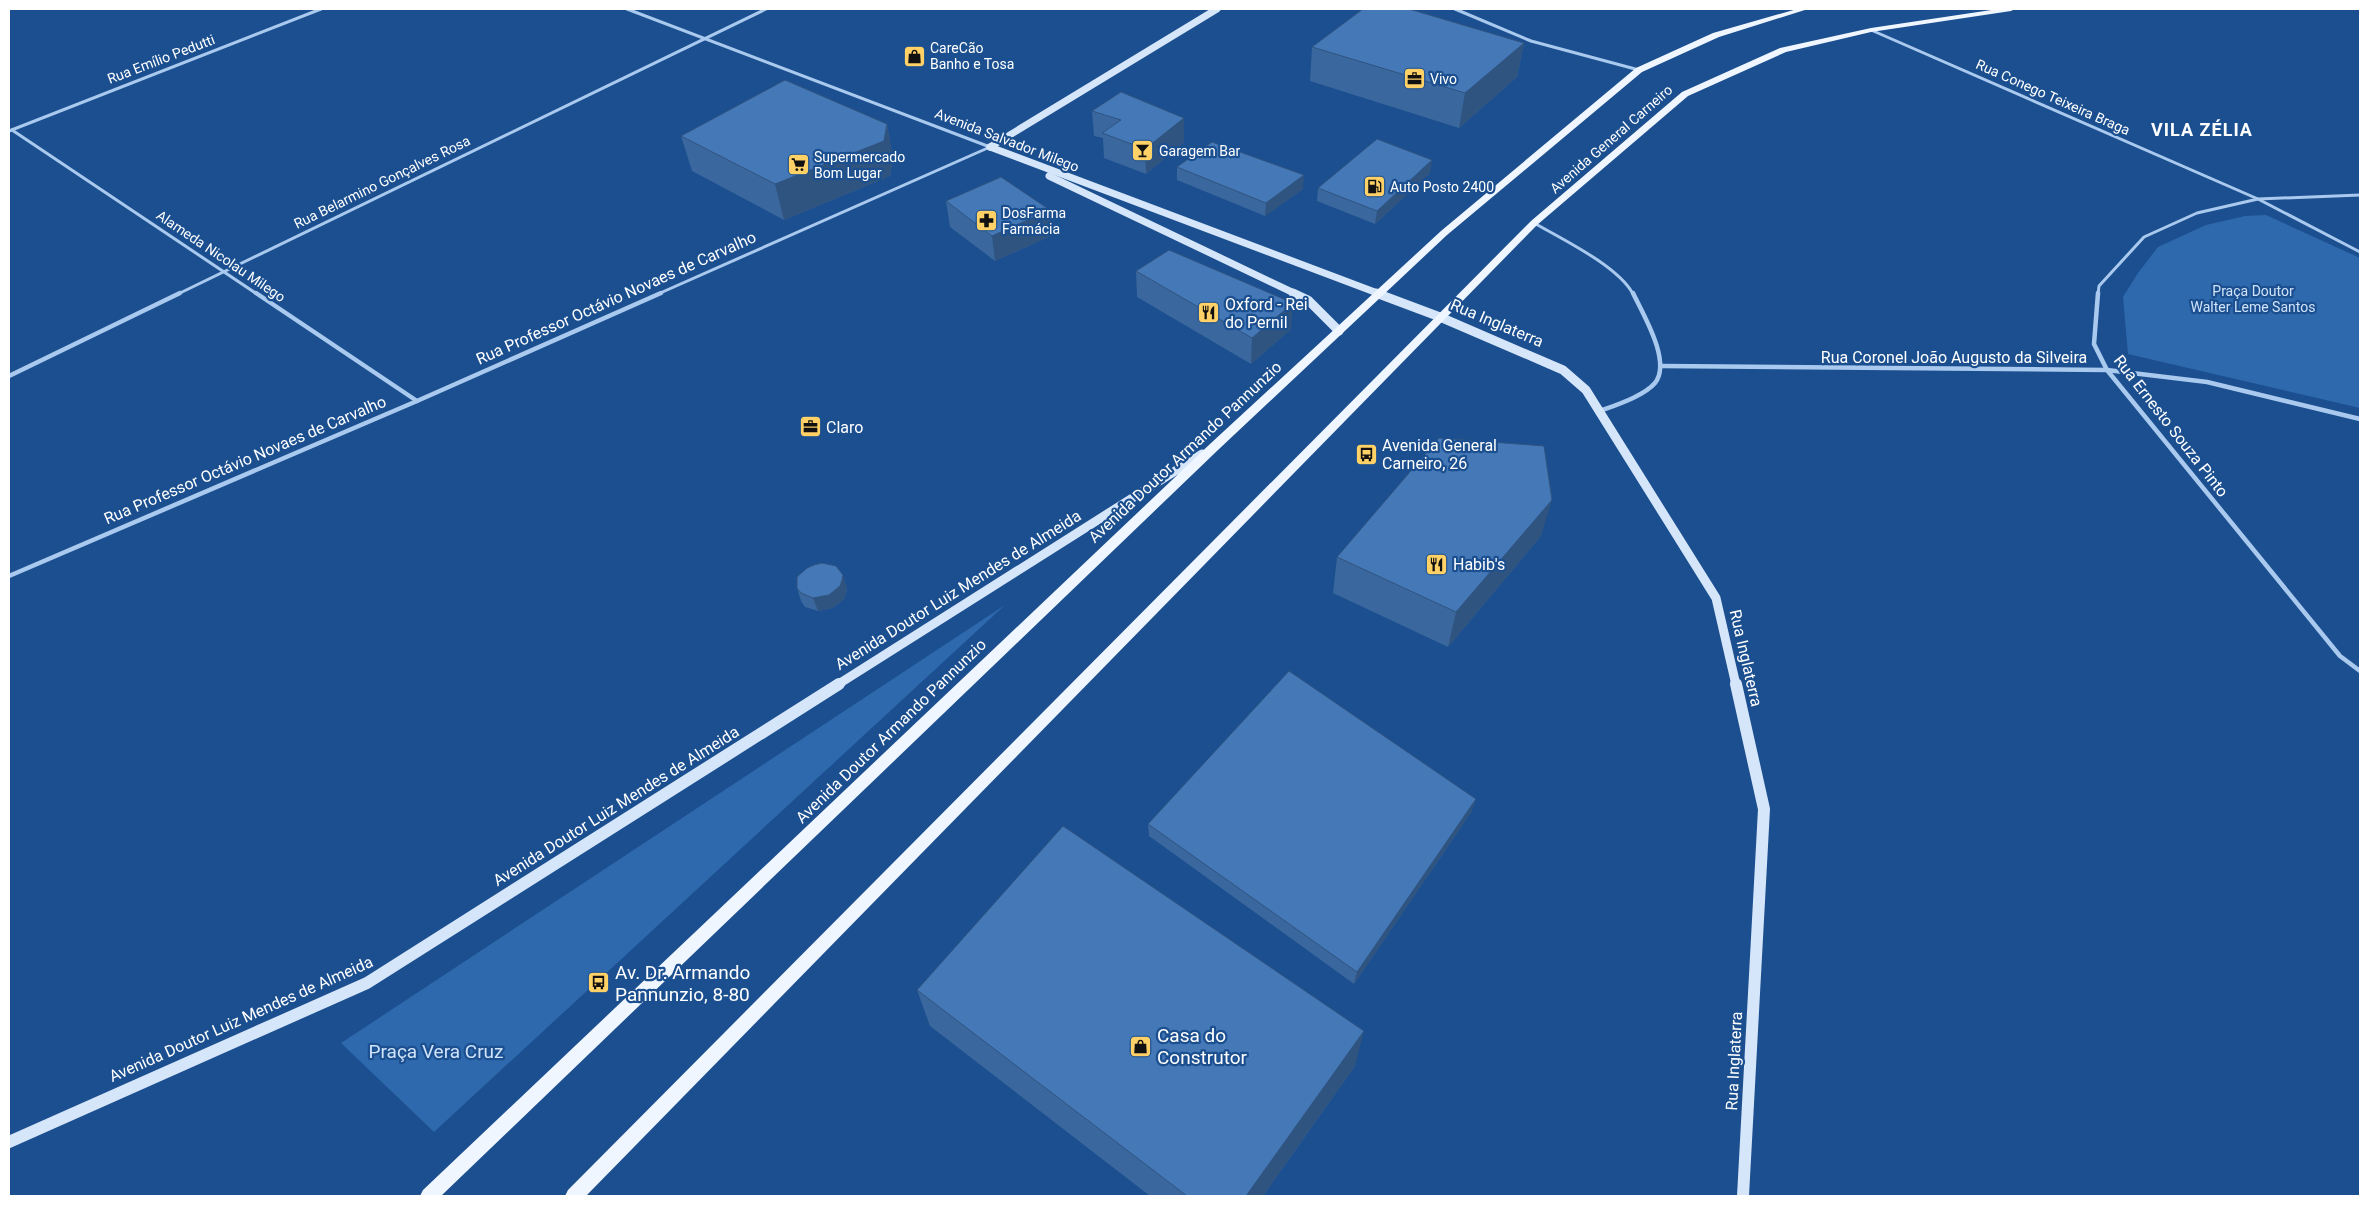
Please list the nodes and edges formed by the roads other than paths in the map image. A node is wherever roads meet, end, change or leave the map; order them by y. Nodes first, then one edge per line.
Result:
1 (321, 9) edge
2 (627, 9) edge
3 (766, 9) edge
4 (1217, 9) edge
5 (1455, 9) edge
6 (1804, 9) edge
7 (2011, 9) edge
8 (1871, 30) junction
9 (705, 38) junction
10 (1639, 70) junction
11 (10, 130) edge
12 (990, 147) junction
13 (2360, 195) edge
14 (2258, 199) junction
15 (1534, 223) junction
16 (2360, 252) edge
17 (224, 272) junction
18 (1380, 293) junction
19 (1440, 317) junction
20 (1339, 331) junction
21 (1662, 366) junction
22 (2107, 370) junction
23 (9, 376) edge
24 (417, 401) junction
25 (1600, 411) junction
26 (2360, 419) edge
27 (1214, 447) junction
28 (9, 576) edge
29 (2360, 670) edge
30 (9, 1142) edge
31 (429, 1196) edge
32 (574, 1196) edge
33 (1743, 1196) edge

1 - 11 street, Rua Emílio Pedutti
2 - 9 street, Avenida Salvador Milego
3 - 9 street, Rua Belarmino Gonçalves Rosa
4 - 12 street, Rua Professor Octávio Novaes de Carvalho
5 - 10 street
6 - 10 main road, Avenida General Carneiro
7 - 8 main road, Avenida General Carneiro
8 - 14 street, Rua Conego Teixeira Braga
8 - 15 main road, Avenida General Carneiro
9 - 12 street, Avenida Salvador Milego
9 - 17 street, Rua Belarmino Gonçalves Rosa
10 - 18 main road, Avenida General Carneiro
11 - 17 street, Alameda Nicolau Milego
12 - 18 street, Avenida Salvador Milego
12 - 20 street
12 - 24 street, Rua Professor Octávio Novaes de Carvalho
13 - 14 street, Rua Ernesto Souza Pinto
14 - 16 street, Rua Conego Teixeira Braga
14 - 22 street, Rua Ernesto Souza Pinto
15 - 19 main road, Avenida General Carneiro
15 - 21 street
17 - 23 street, Rua Belarmino Gonçalves Rosa
17 - 24 street, Alameda Nicolau Milego
18 - 19 street, Rua Inglaterra
18 - 20 main road, Avenida Doutor Armando Pannunzio
19 - 25 street, Rua Inglaterra
19 - 32 main road
20 - 27 main road, Avenida Doutor Armando Pannunzio
21 - 22 street, Rua Coronel João Augusto da Silveira
21 - 25 street
22 - 26 street, Rua Coronel João Augusto da Silveira
22 - 29 street, Rua Ernesto Souza Pinto
24 - 28 street, Rua Professor Octávio Novaes de Carvalho
25 - 33 street, Rua Inglaterra
27 - 30 street, Avenida Doutor Luiz Mendes de Almeida
27 - 31 main road, Avenida Doutor Armando Pannunzio

